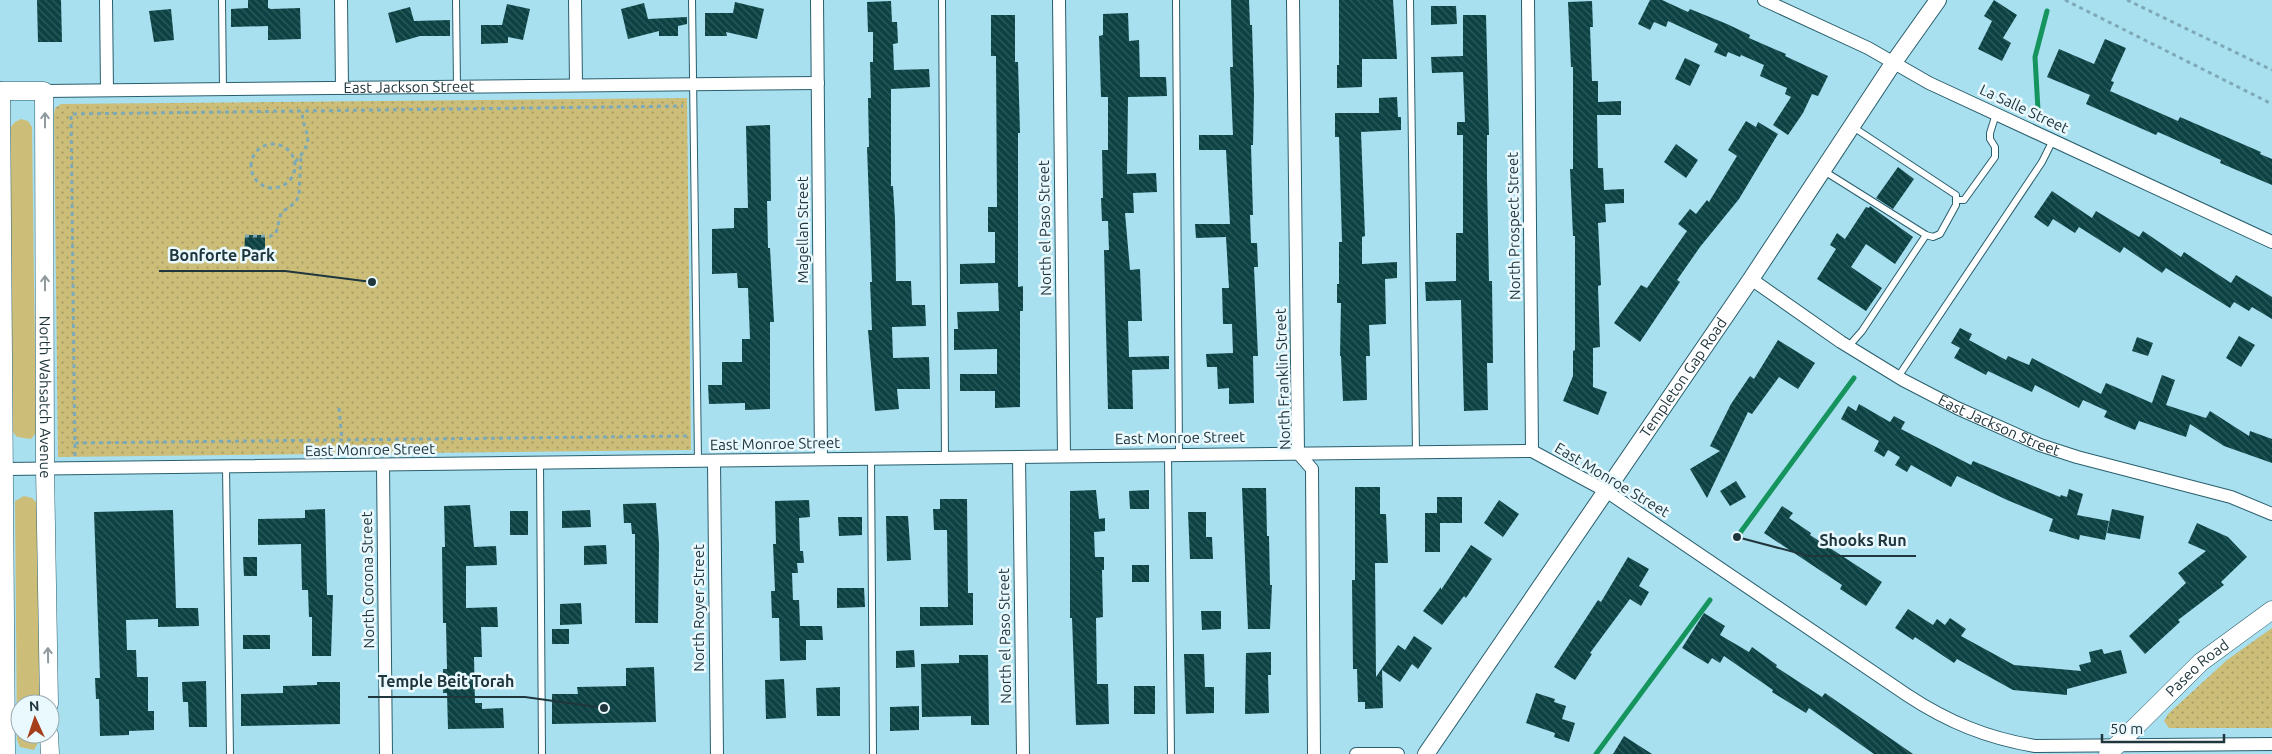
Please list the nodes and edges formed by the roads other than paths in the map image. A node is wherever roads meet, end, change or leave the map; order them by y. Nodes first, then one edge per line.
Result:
1 (106, 0) edge
2 (222, 0) edge
3 (341, 0) edge
4 (456, 0) edge
5 (575, 0) edge
6 (692, 0) edge
7 (817, 0) edge
8 (942, 0) edge
9 (1059, 0) edge
10 (1176, 0) edge
11 (1293, 0) edge
12 (1410, 0) edge
13 (1528, 0) edge
14 (1764, 0) edge
15 (1938, 0) edge
16 (1894, 62) junction
17 (818, 83) junction
18 (693, 84) junction
19 (576, 85) junction
20 (457, 87) junction
21 (342, 88) junction
22 (223, 89) junction
23 (108, 90) junction
24 (0, 91) edge
25 (44, 91) junction
26 (1996, 114) junction
27 (1852, 127) junction
28 (2053, 140) junction
29 (1823, 170) junction
30 (1, 194) edge
31 (1957, 200) junction
32 (1926, 235) junction
33 (2272, 242) edge
34 (1751, 279) junction
35 (1848, 347) junction
36 (1898, 377) junction
37 (1532, 451) junction
38 (1416, 452) junction
39 (1298, 453) junction
40 (1174, 455) junction
41 (1064, 456) junction
42 (1019, 457) junction
43 (871, 458) junction
44 (945, 458) junction
45 (821, 459) junction
46 (698, 462) junction
47 (714, 462) junction
48 (540, 464) junction
49 (383, 466) junction
50 (226, 467) junction
51 (45, 468) junction
52 (2, 469) edge
53 (1606, 491) junction
54 (2272, 514) edge
55 (2272, 610) edge
56 (49, 694) edge
57 (2272, 744) edge
58 (2111, 750) edge
59 (6, 754) edge
60 (230, 754) edge
61 (386, 754) edge
62 (542, 754) edge
63 (716, 754) edge
64 (873, 754) edge
65 (1023, 754) edge
66 (1171, 754) edge
67 (1314, 754) edge
68 (1356, 754) edge
69 (1398, 754) edge
70 (1426, 754) edge

1 - 23 street
2 - 22 lane
3 - 21 street
4 - 20 lane
5 - 19 street
6 - 18 lane
7 - 17 street, Magellan Street
8 - 44 lane
9 - 41 street, North el Paso Street
10 - 40 lane
11 - 39 street, North Franklin Street
12 - 38 lane
13 - 37 street, North Prospect Street
14 - 16 street, La Salle Street
15 - 16 street, Templeton Gap Road
16 - 26 street, La Salle Street
16 - 27 street, Templeton Gap Road
17 - 18 street, East Jackson Street
17 - 45 street, Magellan Street
18 - 19 street, East Jackson Street
18 - 46 lane
19 - 20 street, East Jackson Street
20 - 21 street, East Jackson Street
21 - 22 street, East Jackson Street
22 - 23 street, East Jackson Street
23 - 25 street, East Jackson Street
24 - 25 main road, East Jackson Street
24 - 30 main road
51 -> 25 main road, North Wahsatch Avenue
26 - 28 street, La Salle Street
26 - 31 lane
27 - 29 street, Templeton Gap Road
27 - 31 lane
28 - 33 street, La Salle Street
28 - 36 lane
29 - 32 lane
29 - 34 street, Templeton Gap Road
30 - 52 main road
31 - 32 lane
32 - 35 lane
34 - 35 street, East Jackson Street
34 - 53 street, Templeton Gap Road
35 - 36 street, East Jackson Street
36 - 54 street, East Jackson Street
37 - 38 street, East Monroe Street
37 - 53 street, East Monroe Street
38 - 39 street, East Monroe Street
39 - 40 street, East Monroe Street
39 - 67 street, North Franklin Street
40 - 41 street, East Monroe Street
40 - 66 lane
41 - 42 street, East Monroe Street
42 - 44 street, East Monroe Street
42 - 65 street, North el Paso Street
43 - 44 street, East Monroe Street
43 - 45 street, East Monroe Street
43 - 64 lane
45 - 47 street, East Monroe Street
46 - 47 street, East Monroe Street
46 - 48 street, East Monroe Street
47 - 63 street, North Royer Street
48 - 49 street, East Monroe Street
48 - 62 lane
49 - 50 street, East Monroe Street
49 - 61 street, North Corona Street
50 - 51 street, East Monroe Street
50 - 60 lane
51 - 52 street, East Monroe Street
56 -> 51 main road, North Wahsatch Avenue
52 - 59 main road
53 - 58 street, East Monroe Street
53 - 70 street, Templeton Gap Road
55 - 58 main road, Paseo Road
57 - 58 street, East Monroe Street
68 - 69 street

